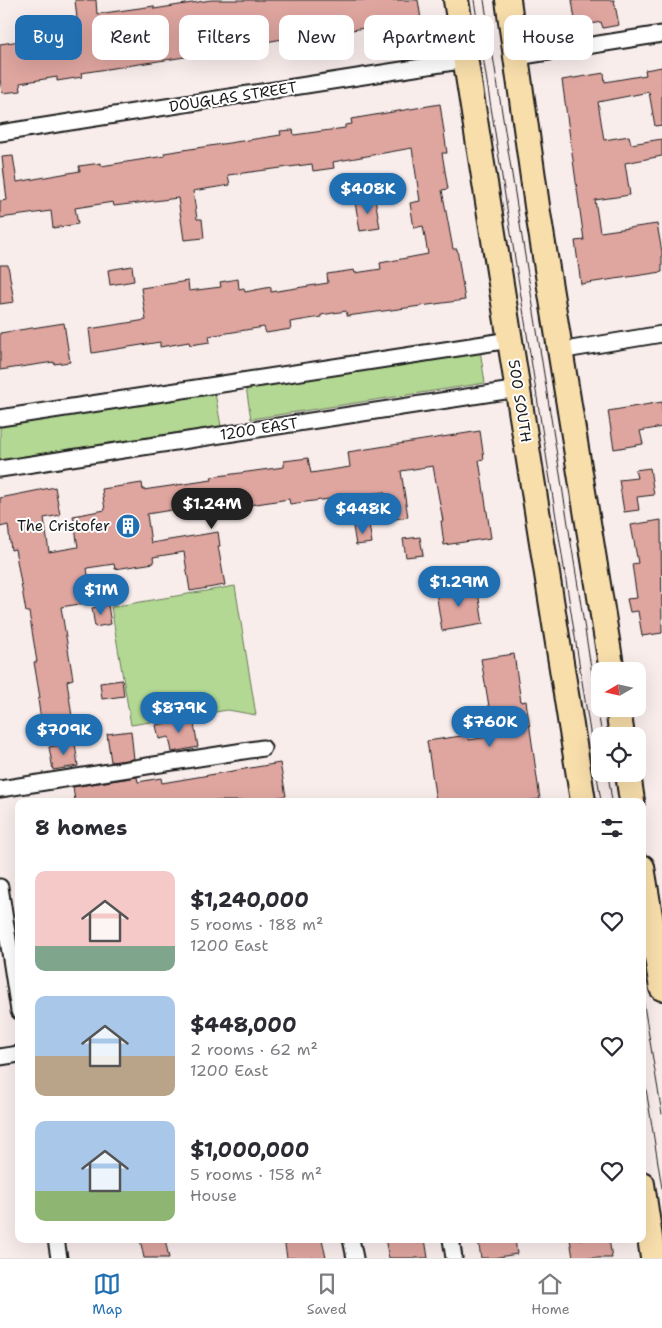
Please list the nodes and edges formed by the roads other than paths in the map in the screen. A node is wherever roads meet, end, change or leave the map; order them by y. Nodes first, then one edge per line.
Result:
1 (456, 0) edge
2 (508, 0) edge
3 (458, 15) edge
4 (510, 15) edge
5 (662, 34) edge
6 (593, 44) edge
7 (466, 60) joint
8 (518, 60) edge
9 (0, 133) edge
10 (662, 334) edge
11 (510, 340) junction
12 (560, 351) junction
13 (518, 389) junction
14 (0, 418) edge
15 (0, 469) edge
16 (611, 662) edge
17 (263, 748) dead end
18 (629, 782) edge
19 (0, 790) edge
20 (583, 798) edge
21 (632, 798) edge
22 (0, 887) edge
23 (646, 896) edge
24 (654, 954) edge
25 (15, 985) edge
26 (662, 988) edge
27 (15, 1055) edge
28 (0, 1057) edge
29 (646, 1211) edge
30 (57, 1243) edge
31 (353, 1243) edge
32 (452, 1243) edge
33 (59, 1258) edge
34 (355, 1258) edge
35 (454, 1258) edge
36 (653, 1258) edge

1 - 3 main road, 500 SOUTH
2 - 4 main road
5 - 6 street
7 - 9 street, DOUGLAS STREET
7 - 11 main road, 500 SOUTH
8 - 12 main road
10 - 12 street
11 - 13 main road, 500 SOUTH
11 - 14 street
12 - 16 main road
13 - 15 street, 1200 EAST
13 - 20 main road, 500 SOUTH
17 - 19 street
18 - 21 main road
22 - 25 street
23 - 24 main road
24 - 26 main road
27 - 28 street
29 - 36 main road
30 - 33 street
31 - 34 street
32 - 35 street

